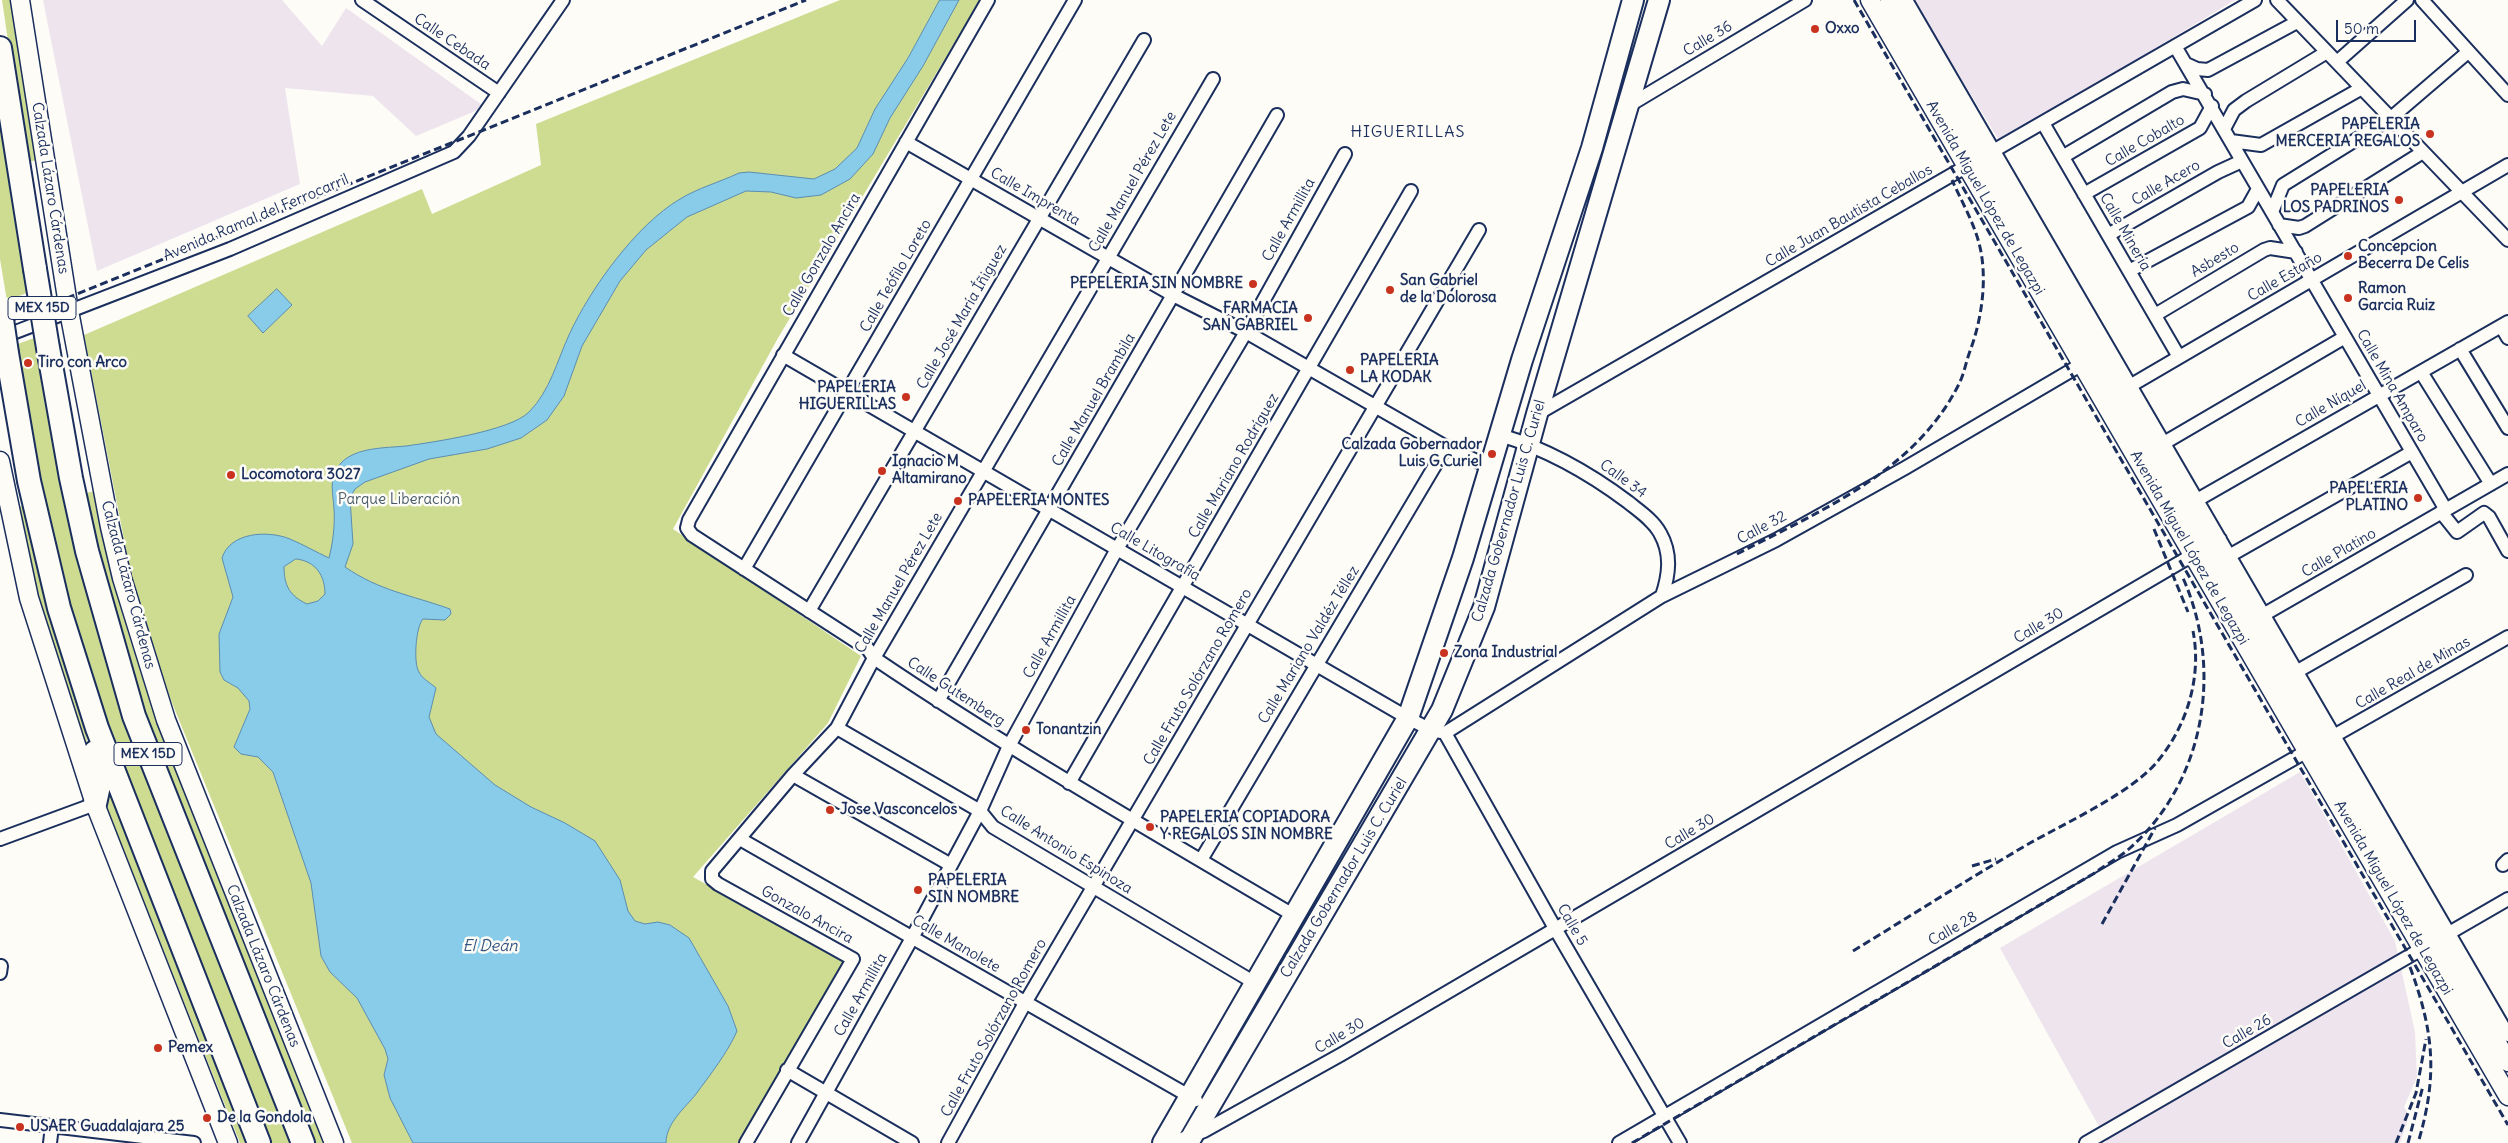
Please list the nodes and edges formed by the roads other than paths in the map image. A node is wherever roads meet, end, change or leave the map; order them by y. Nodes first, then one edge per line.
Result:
1 (20, 0) edge
2 (362, 0) edge
3 (563, 0) edge
4 (988, 0) edge
5 (1075, 0) edge
6 (1633, 0) edge
7 (1658, 0) edge
8 (1805, 0) edge
9 (1870, 0) edge
10 (1890, 0) edge
11 (1906, 0) edge
12 (2255, 0) edge
13 (2277, 0) edge
14 (2407, 0) edge
15 (2422, 0) edge
16 (2297, 22) junction
17 (1144, 40) dead end
18 (2175, 46) junction
19 (0, 48) edge
20 (2327, 52) junction
21 (2468, 52) junction
22 (2337, 62) junction
23 (2186, 64) junction
24 (1213, 78) dead end
25 (2362, 88) junction
26 (499, 93) junction
27 (2205, 94) junction
28 (2508, 95) edge
29 (1628, 106) junction
30 (2212, 106) junction
31 (1277, 115) dead end
32 (2391, 118) junction
33 (2043, 123) junction
34 (2224, 128) junction
35 (2232, 141) junction
36 (906, 142) junction
37 (2424, 152) junction
38 (1345, 154) dead end
39 (2064, 156) junction
40 (1981, 159) junction
41 (2242, 161) junction
42 (2508, 165) edge
43 (971, 179) junction
44 (2258, 190) junction
45 (1411, 191) dead end
46 (2462, 192) junction
47 (2084, 194) junction
48 (2272, 212) junction
49 (1038, 218) junction
50 (2279, 225) junction
51 (1479, 230) dead end
52 (2108, 234) junction
53 (2508, 240) edge
54 (2296, 252) junction
55 (1108, 258) junction
56 (2129, 271) junction
57 (2312, 280) junction
58 (1173, 295) junction
59 (0, 306) edge
60 (68, 311) junction
61 (2155, 315) junction
62 (2504, 324) edge
63 (1246, 332) junction
64 (2345, 337) junction
65 (2508, 338) edge
66 (4, 346) edge
67 (2460, 349) junction
68 (2102, 352) junction
69 (783, 355) junction
70 (2180, 357) junction
71 (2081, 364) junction
72 (1310, 369) junction
73 (2421, 372) junction
74 (847, 392) junction
75 (2118, 393) junction
76 (2379, 395) junction
77 (1377, 407) junction
78 (1537, 414) junction
79 (2508, 428) edge
80 (914, 431) junction
81 (1500, 435) junction
82 (2164, 443) junction
83 (1528, 444) junction
84 (1446, 447) junction
85 (2412, 452) junction
86 (0, 462) edge
87 (1490, 467) junction
88 (983, 471) junction
89 (2508, 474) edge
90 (2491, 484) junction
91 (2197, 500) junction
92 (1049, 509) junction
93 (2443, 511) junction
94 (687, 528) joint
95 (2207, 546) junction
96 (1117, 549) junction
97 (2508, 551) edge
98 (2229, 556) junction
99 (744, 569) junction
100 (2466, 575) dead end
101 (1182, 587) junction
102 (1662, 596) junction
103 (809, 611) junction
104 (2263, 615) junction
105 (1247, 625) junction
106 (2508, 637) edge
107 (874, 658) junction
108 (1316, 664) junction
109 (2296, 672) junction
110 (84, 687) junction
111 (938, 701) junction
112 (1408, 718) junction
113 (837, 728) junction
114 (1438, 732) junction
115 (2322, 744) junction
116 (1009, 746) junction
117 (793, 775) junction
118 (1069, 783) junction
119 (95, 804) junction
120 (980, 811) junction
121 (1133, 820) junction
122 (0, 839) edge
123 (740, 839) junction
124 (1201, 860) junction
125 (951, 865) junction
126 (712, 879) joint
127 (1094, 886) junction
128 (2508, 899) edge
129 (1295, 916) junction
130 (1556, 930) junction
131 (912, 938) junction
132 (2437, 942) junction
133 (1255, 983) junction
134 (1025, 1003) junction
135 (2508, 1035) edge
136 (2508, 1062) edge
137 (788, 1070) junction
138 (825, 1093) junction
139 (2508, 1096) edge
140 (1191, 1097) junction
141 (1209, 1108) junction
142 (1664, 1116) junction
143 (0, 1120) edge
144 (52, 1126) junction
145 (1190, 1140) edge
146 (50, 1143) edge
147 (194, 1143) edge
148 (228, 1143) edge
149 (259, 1143) edge
150 (304, 1143) edge
151 (334, 1143) edge
152 (746, 1143) edge
153 (798, 1143) edge
154 (912, 1143) edge
155 (948, 1143) edge
156 (1162, 1143) edge
157 (1171, 1143) edge
158 (1618, 1143) edge
159 (1680, 1143) edge
160 (2086, 1143) edge

1 - 60 main road, Calzada Lázaro Cárdenas
2 - 26 street, Calle Cebada
3 - 26 street, Avenida Ramal del Ferrocarril
4 - 36 street, Calle Gonzalo Ancira
5 - 43 street, Calle Teófilo Loreto
6 - 81 main road, Calzada Gobernador Luis C. Curiel
7 - 29 main road, Calzada Gobernador Luis C. Curiel
8 - 29 street, Calle 36
9 - 40 main road, Avenida Miguel López de Legazpi
10 - 40 main road, Avenida Miguel López de Legazpi
11 - 40 street, Avenida Miguel López de Legazpi
12 - 18 street, Calle Juan Bautista Ceballos
13 - 16 street
14 - 22 street
15 - 21 street
16 - 20 street
16 - 23 street
17 - 49 street, Calle José María Íñiguez
18 - 23 street, Calle Mina Amparo
18 - 33 street, Calle Juan Bautista Ceballos
19 - 150 highway, Calzada Lázaro Cárdenas / MEX 15D, bridge
20 - 22 street
20 - 34 street
21 - 28 street
21 - 32 street
22 - 25 street
23 - 27 street, Calle Mina Amparo
24 - 55 street, Calle Manuel Pérez Lete
25 - 32 street
25 - 35 street
26 - 60 street, Avenida Ramal del Ferrocarril
27 - 30 street, Calle Mina Amparo
27 - 39 street
29 - 78 main road, Calzada Gobernador Luis C. Curiel
30 - 34 street, Calle Mina Amparo
30 - 47 street, Calle Cobalto
31 - 58 street, Calle Manuel Brambila
32 - 37 street
32 - 48 street
33 - 39 street, Calle Minería
33 - 40 street, Calle Juan Bautista Ceballos
34 - 35 street, Calle Mina Amparo
35 - 41 street, Calle Mina Amparo
36 - 43 street, Calle Imprenta
36 - 69 street, Calle Gonzalo Ancira
37 - 46 street
37 - 50 street
38 - 63 street, Calle Armillita
39 - 47 street, Calle Minería
40 - 68 main road, Avenida Miguel López de Legazpi
40 - 71 main road, Avenida Miguel López de Legazpi
40 - 78 street, Calle Juan Bautista Ceballos
41 - 44 street, Calle Mina Amparo
41 - 52 street, Calle Acero
42 - 46 street, Calle Estaño
43 - 49 street, Calle Imprenta
43 - 74 street, Calle Teófilo Loreto
44 - 48 street, Calle Mina Amparo
44 - 56 street
45 - 72 street, Calle Mariano Rodríguez
46 - 53 street
46 - 57 street, Calle Estaño
47 - 52 street, Calle Minería
48 - 50 street, Calle Mina Amparo
49 - 55 street, Calle Imprenta
49 - 80 street, Calle José María Íñiguez
50 - 54 street, Calle Mina Amparo
51 - 77 street, Calle Fruto Solórzano Romero
52 - 56 street, Calle Minería
54 - 57 street, Calle Mina Amparo
54 - 61 street, Asbesto
55 - 58 street, Calle Imprenta
55 - 88 street, Calle Manuel Pérez Lete
56 - 61 street, Calle Minería
57 - 64 street, Calle Mina Amparo
57 - 70 street, Calle Estaño
58 - 63 street, Calle Imprenta
58 - 92 street, Calle Manuel Brambila
59 - 66 highway, MEX 15D, bridge
60 - 66 street, Avenida Ramal del Ferrocarril
60 - 151 main road, Calzada Lázaro Cárdenas
61 - 70 street, Calle Minería
62 - 65 street
62 - 67 street, Calle Níquel
63 - 72 street, Calle Imprenta
63 - 96 street, Calle Armillita
64 - 76 street, Calle Mina Amparo
64 - 82 street
66 - 110 highway, MEX 15D
67 - 73 street, Calle Níquel
67 - 79 street
68 - 71 street, Calle 32
68 - 75 main road, Avenida Miguel López de Legazpi
69 - 74 street, Calle Litografía
69 - 94 street, Calle Gonzalo Ancira
70 - 75 street, Calle Estaño
71 - 75 main road, Avenida Miguel López de Legazpi
71 - 102 street, Calle 32
72 - 77 street, Calle Imprenta
72 - 101 street, Calle Mariano Rodríguez
73 - 76 street, Calle Níquel
73 - 90 street
74 - 80 street, Calle Litografía
74 - 99 street, Calle Teófilo Loreto
75 - 82 street, Avenida Miguel López de Legazpi
75 - 95 main road, Avenida Miguel López de Legazpi
76 - 85 street, Calle Mina Amparo
76 - 91 street, Calle Níquel
77 - 84 street, Calle Imprenta
77 - 105 street, Calle Fruto Solórzano Romero
78 - 83 main road, Calzada Gobernador Luis C. Curiel
80 - 88 street, Calle Litografía
80 - 103 street, Calle José María Íñiguez
81 - 83 street, Calle 34
81 - 87 main road, Calzada Gobernador Luis C. Curiel
82 - 91 street, Avenida Miguel López de Legazpi
83 - 102 street, Calle 34
83 - 114 main road, Calzada Gobernador Luis C. Curiel
84 - 87 street, Calle Imprenta
84 - 108 street, Calle Mariano Valdéz Téllez
85 - 93 street, Calle Mina Amparo
85 - 98 street
86 - 119 main road
87 - 112 main road, Calzada Gobernador Luis C. Curiel
88 - 92 street, Calle Litografía
88 - 107 street, Calle Manuel Pérez Lete
89 - 90 street, Calle Platino
90 - 93 street, Calle Platino
91 - 95 street, Avenida Miguel López de Legazpi
92 - 96 street, Calle Litografía
92 - 111 street, Calle Manuel Brambila
93 - 97 street, Calle Mina Amparo
93 - 104 street, Calle Platino
94 - 99 street, Calle Gutemberg
95 - 98 street, Avenida Miguel López de Legazpi
95 - 115 main road, Avenida Miguel López de Legazpi
95 - 130 street, Calle 30
96 - 101 street, Calle Litografía
96 - 116 street, Calle Armillita
98 - 104 street, Avenida Miguel López de Legazpi
99 - 103 street, Calle Gutemberg
100 - 109 street
101 - 105 street, Calle Litografía
101 - 118 street, Calle Mariano Rodríguez
102 - 114 street, Calle 32
103 - 107 street, Calle Gutemberg
104 - 109 street, Avenida Miguel López de Legazpi
105 - 108 street, Calle Litografía
105 - 121 street, Calle Fruto Solórzano Romero
106 - 115 street, Calle Real de Minas
107 - 111 street, Calle Gutemberg
107 - 113 street, Calle Manuel Pérez Lete
108 - 112 street, Calle Litografía
108 - 124 street, Calle Mariano Valdéz Téllez
109 - 115 street, Avenida Miguel López de Legazpi
110 - 119 highway
110 - 149 highway, MEX 15D
111 - 116 street, Calle Gutemberg
112 - 114 street, Calle Litografía
112 - 129 main road, Calzada Gobernador Luis C. Curiel
113 - 117 street, Calle Manuel Pérez Lete
113 - 120 street, Calle Antonio Espinoza
114 - 130 street, Calle 5
114 - 141 main road, Calzada Gobernador Luis C. Curiel
115 - 132 main road, Avenida Miguel López de Legazpi
115 - 142 street, Calle 28
116 - 118 street, Calle Gutemberg
116 - 120 street, Calle Armillita
117 - 123 street, Calle Manuel Pérez Lete
117 - 125 street
118 - 121 street, Calle Gutemberg
119 - 122 street
119 - 148 main road
120 - 125 street, Calle Armillita
120 - 127 street, Calle Antonio Espinoza
121 - 124 street, Calle Gutemberg
121 - 127 street, Calle Fruto Solórzano Romero
123 - 126 street, Calle Manuel Pérez Lete
123 - 131 street, Calle Manolete
124 - 129 street, Calle Gutemberg
125 - 131 street, Calle Armillita
126 - 137 street, Gonzalo Ancira
127 - 133 street, Calle Antonio Espinoza
127 - 134 street, Calle Fruto Solórzano Romero
128 - 132 street, Calle 26
129 - 133 main road, Calzada Gobernador Luis C. Curiel
130 - 142 street, Calle 5
130 - 145 street, Calle 30
131 - 134 street, Calle Manolete
131 - 138 street, Calle Armillita
132 - 135 street, Avenida Miguel López de Legazpi
132 - 136 main road, Avenida Miguel López de Legazpi
132 - 139 main road, Avenida Miguel López de Legazpi
132 - 160 street, Calle 26
133 - 140 main road, Calzada Gobernador Luis C. Curiel
134 - 140 street, Calle Manolete
134 - 155 street, Calle Fruto Solórzano Romero
137 - 138 street
137 - 152 street
138 - 153 street, Calle Armillita
138 - 154 street
140 - 141 street, Calle Manolete
140 - 156 main road, Calzada Gobernador Luis C. Curiel
141 - 145 main road, Calzada Gobernador Luis C. Curiel
142 - 158 street, Calle 28
142 - 159 street, Calle 5
143 - 144 street
144 - 146 street
144 - 147 street
145 - 157 street, Calle 30

